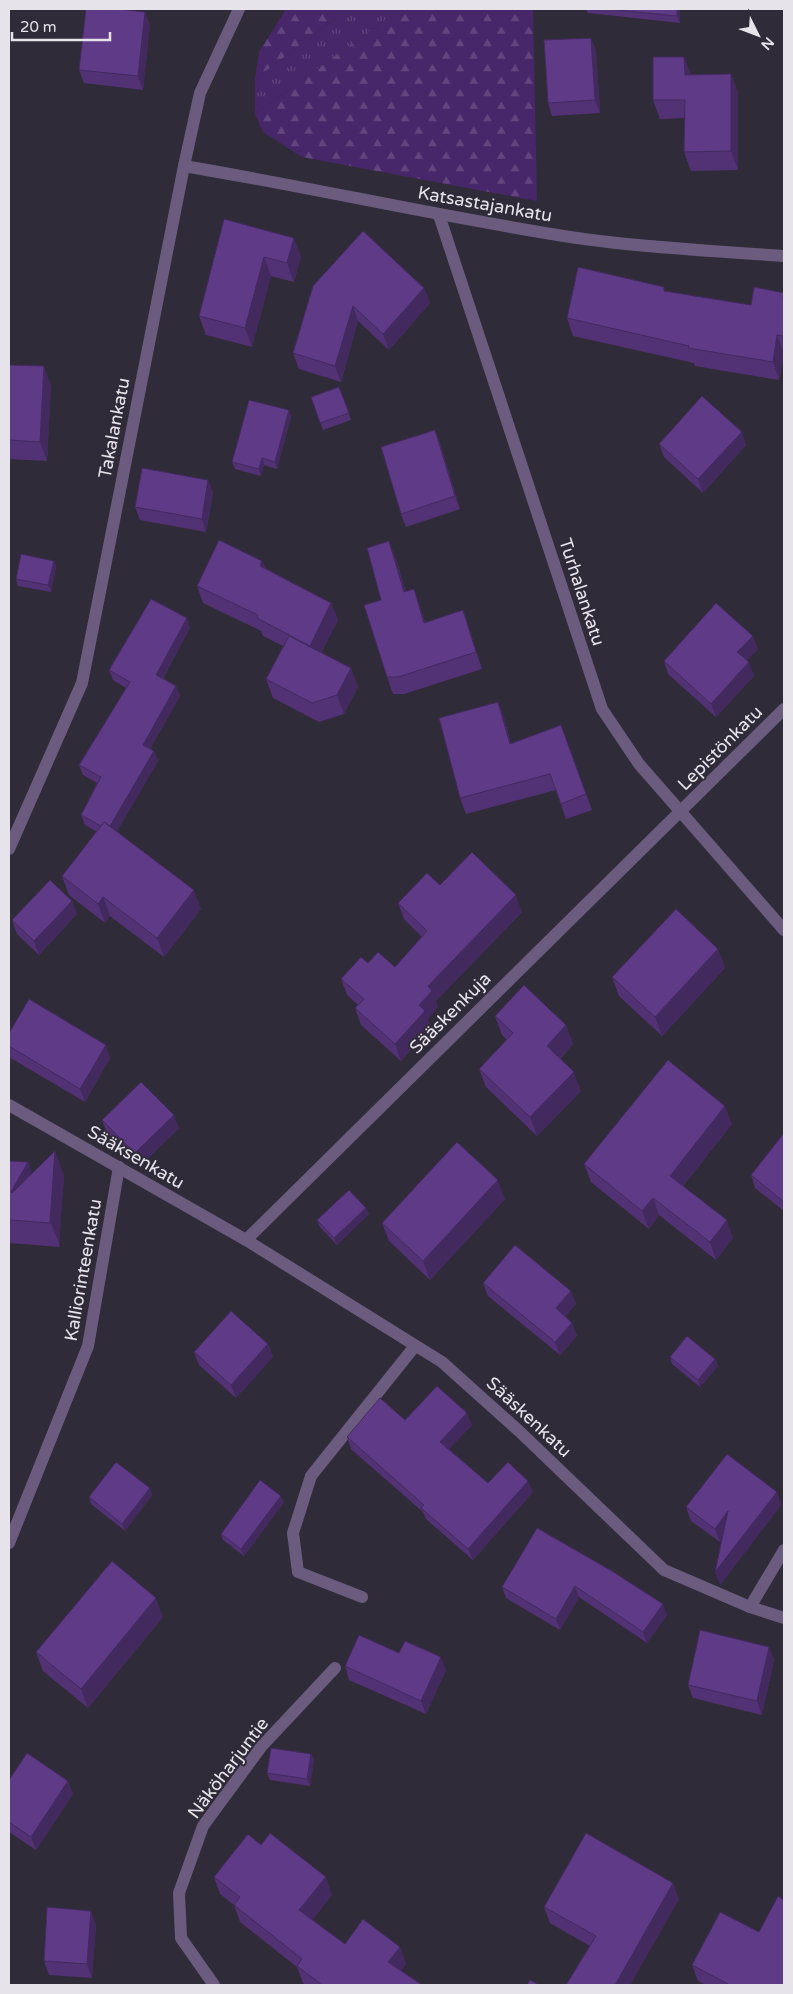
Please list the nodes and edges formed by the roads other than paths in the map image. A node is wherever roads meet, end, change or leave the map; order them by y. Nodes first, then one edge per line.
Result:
1 (239, 9) edge
2 (184, 166) junction
3 (439, 215) junction
4 (784, 256) edge
5 (784, 708) edge
6 (680, 812) junction
7 (9, 849) edge
8 (784, 930) edge
9 (9, 1105) edge
10 (119, 1167) junction
11 (246, 1240) junction
12 (416, 1346) junction
13 (9, 1543) edge
14 (784, 1550) edge
15 (362, 1597) dead end
16 (750, 1608) junction
17 (784, 1618) edge
18 (335, 1668) dead end
19 (214, 1985) edge

1 - 2 street, Takalankatu
2 - 3 street, Katsastajankatu
2 - 7 street, Takalankatu
3 - 4 street, Katsastajankatu
3 - 6 street, Turhalankatu
5 - 6 street, Lepistönkatu
6 - 8 street, Turhalankatu
6 - 11 street, Sääskenkuja
9 - 10 street, Sääksenkatu
10 - 11 street, Sääksenkatu
10 - 13 street, Kalliorinteenkatu
11 - 12 street, Sääskenkatu
12 - 15 street
12 - 16 street, Sääskenkatu
14 - 16 street
16 - 17 street, Sääskenkatu
18 - 19 street, Näköharjuntie

